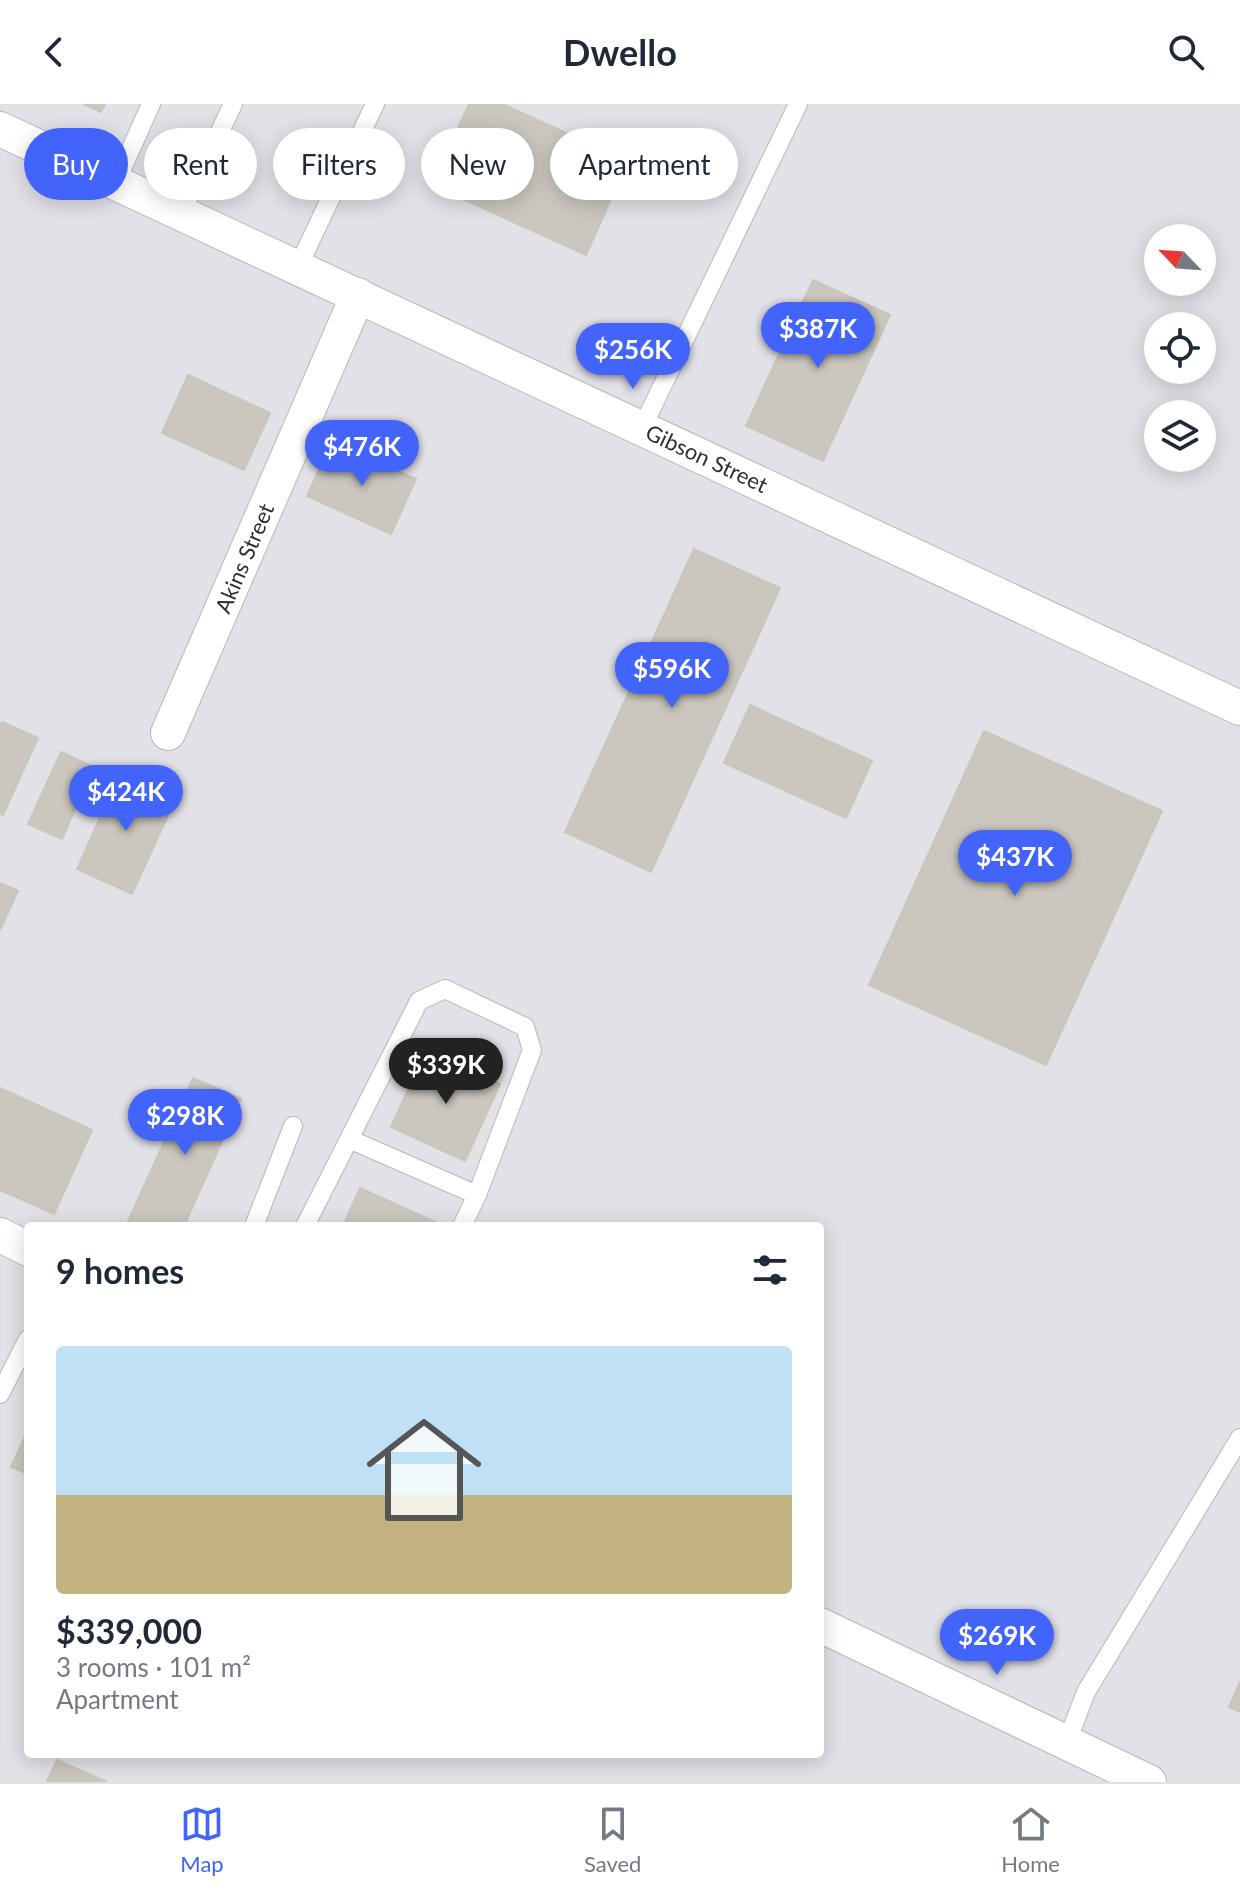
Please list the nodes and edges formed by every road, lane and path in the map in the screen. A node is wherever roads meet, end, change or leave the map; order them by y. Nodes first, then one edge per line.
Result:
1 (151, 104) edge
2 (233, 104) edge
3 (375, 104) edge
4 (798, 104) edge
5 (0, 129) edge
6 (24, 140) edge
7 (128, 155) edge
8 (128, 188) edge
9 (181, 213) junction
10 (298, 267) junction
11 (358, 295) junction
12 (642, 428) junction
13 (1240, 708) edge
14 (168, 733) dead end
15 (293, 1126) dead end
16 (349, 1139) junction
17 (477, 1195) junction
18 (256, 1222) edge
19 (307, 1222) edge
20 (464, 1222) edge
21 (0, 1235) edge
22 (24, 1247) edge
23 (24, 1347) edge
24 (0, 1394) edge
25 (1240, 1438) edge
26 (824, 1627) edge
27 (1067, 1742) junction
28 (1149, 1782) edge

1 - 7 lane
2 - 9 lane
3 - 10 lane
4 - 12 lane
5 - 6 street, Gibson Street
8 - 9 street, Gibson Street
9 - 10 street, Gibson Street
10 - 11 street, Gibson Street
11 - 12 street, Gibson Street
11 - 14 street, Akins Street
12 - 13 street, Gibson Street
15 - 18 lane
16 - 17 lane
16 - 17 lane
16 - 19 lane
17 - 20 lane
21 - 22 street
23 - 24 lane
25 - 27 lane
26 - 27 street
27 - 28 street

